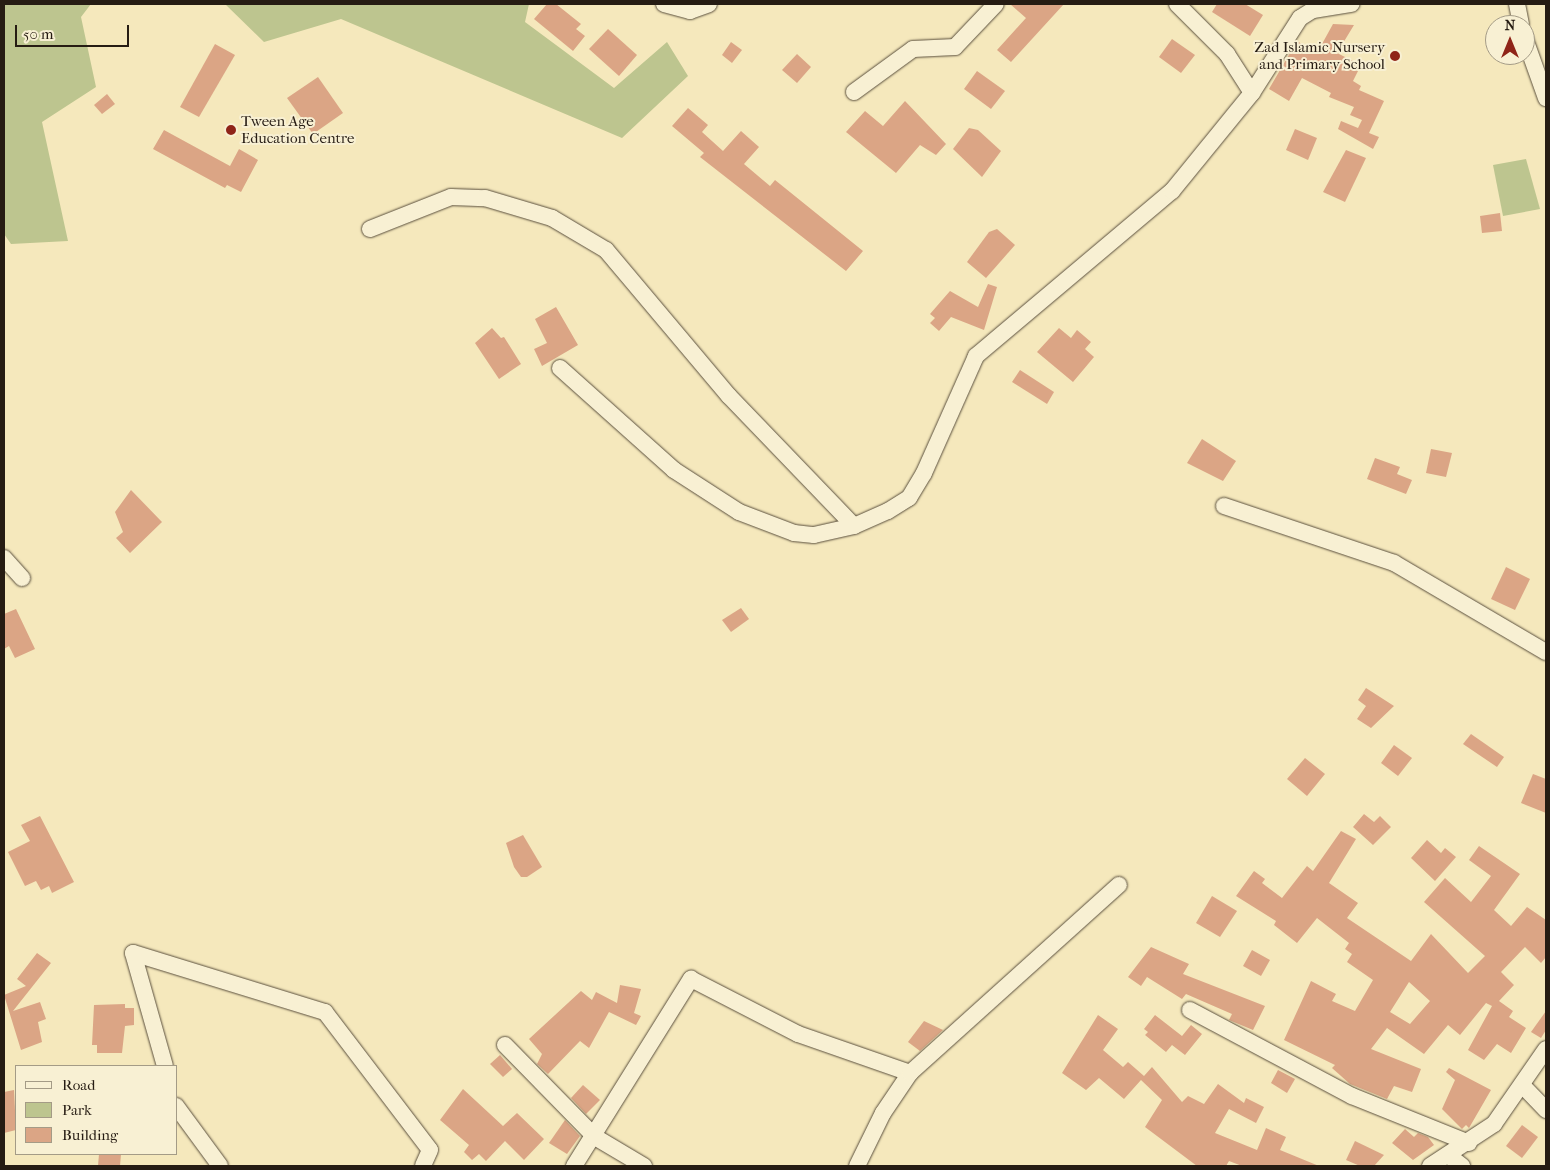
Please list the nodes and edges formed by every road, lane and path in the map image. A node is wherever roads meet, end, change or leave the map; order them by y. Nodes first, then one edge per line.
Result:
1 (664, 4) edge
2 (709, 4) edge
3 (996, 4) edge
4 (1177, 4) edge
5 (1352, 4) edge
6 (1534, 65) edge
7 (854, 92) dead end
8 (1252, 93) junction
9 (1546, 98) edge
10 (370, 229) dead end
11 (560, 368) dead end
12 (1224, 506) dead end
13 (854, 526) junction
14 (4, 558) edge
15 (22, 578) dead end
16 (1546, 652) edge
17 (1119, 885) dead end
18 (1190, 1010) dead end
19 (505, 1045) dead end
20 (1546, 1048) edge
21 (165, 1065) edge
22 (910, 1073) junction
23 (1522, 1086) junction
24 (178, 1109) edge
25 (1546, 1110) edge
26 (595, 1137) junction
27 (1469, 1143) junction
28 (1448, 1154) junction
29 (220, 1166) edge
30 (423, 1166) edge
31 (574, 1166) edge
32 (644, 1166) edge
33 (857, 1166) edge
34 (1430, 1166) edge
35 (1462, 1166) edge

1 - 2 street
3 - 7 street
4 - 8 street
5 - 8 street
6 - 9 street
8 - 13 street
10 - 13 street
11 - 13 street
12 - 16 street
14 - 15 street
17 - 22 street
18 - 27 street
19 - 26 street
20 - 23 street
21 - 30 street
22 - 26 street
22 - 33 street
23 - 25 street
23 - 27 street
24 - 29 street
26 - 31 street
26 - 32 street
27 - 28 street
28 - 34 street
28 - 35 street

